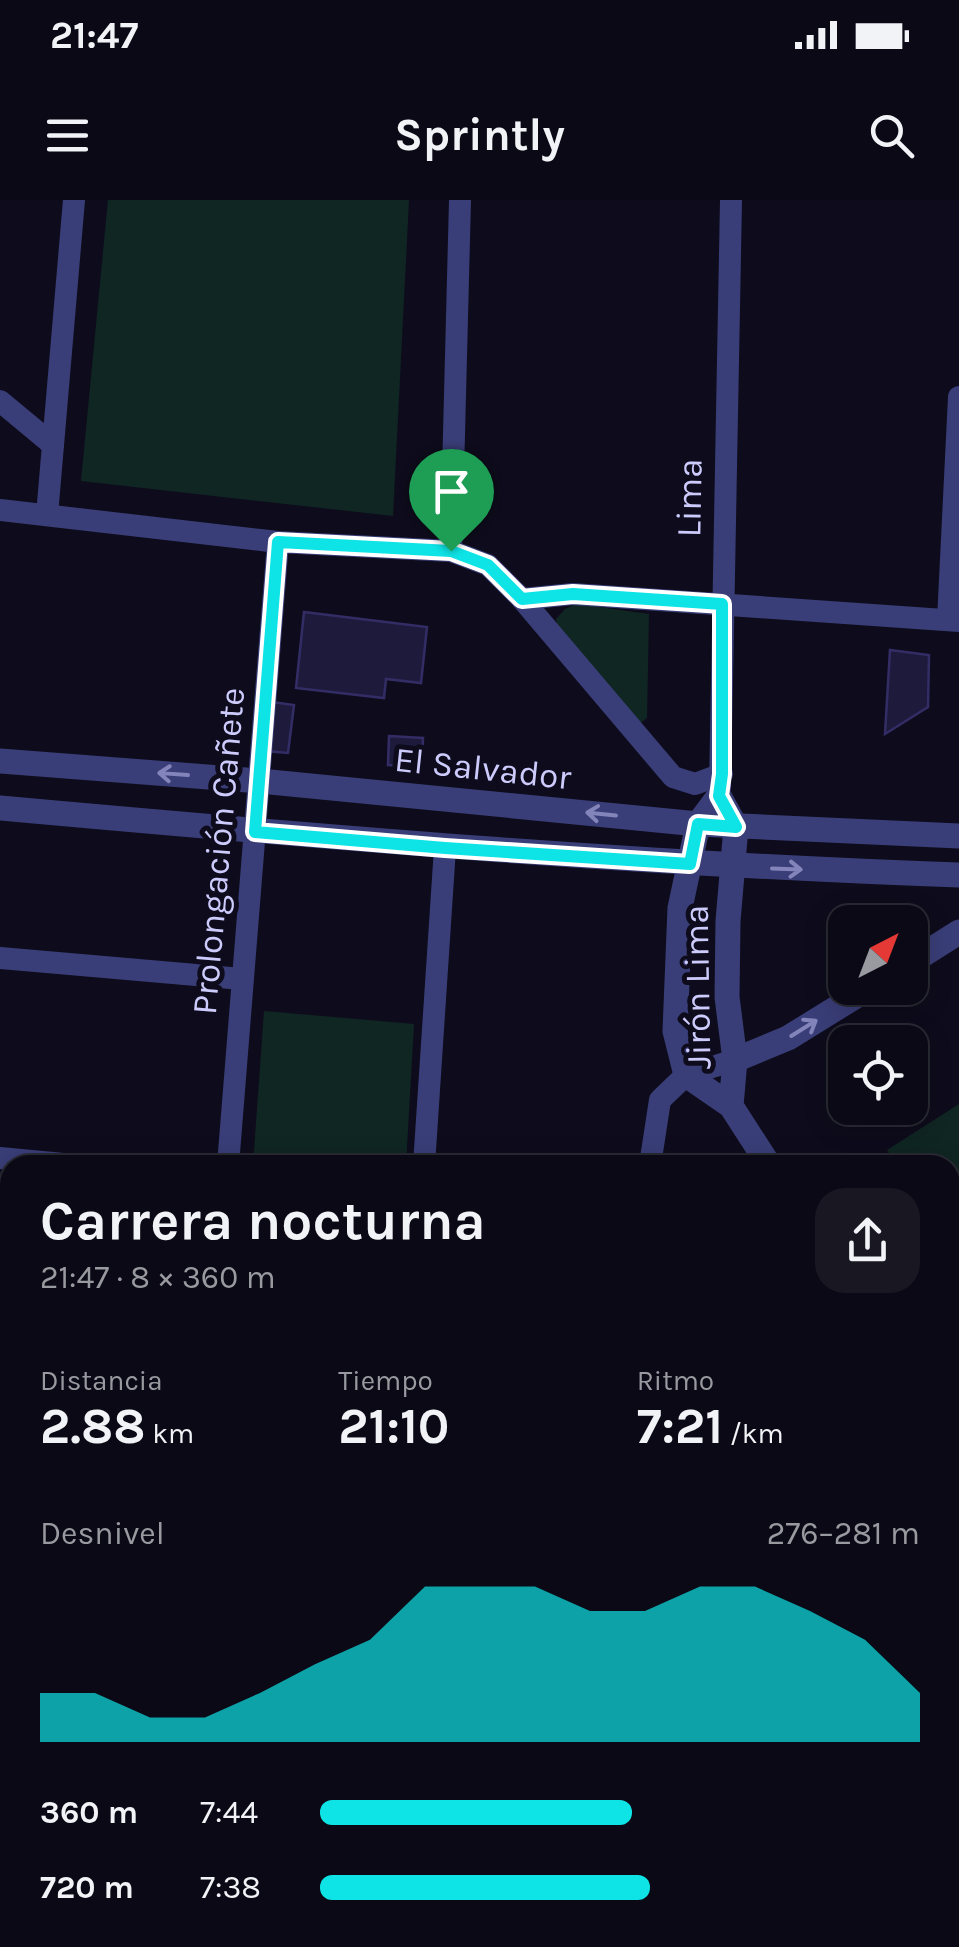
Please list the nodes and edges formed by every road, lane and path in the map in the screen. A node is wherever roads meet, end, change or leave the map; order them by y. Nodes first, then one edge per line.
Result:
1 (74, 200) edge
2 (460, 200) edge
3 (731, 200) edge
4 (959, 397) edge
5 (0, 401) edge
6 (53, 445) junction
7 (0, 510) edge
8 (46, 514) junction
9 (278, 542) junction
10 (451, 551) junction
11 (522, 599) junction
12 (722, 604) junction
13 (953, 620) edge
14 (0, 760) edge
15 (260, 781) junction
16 (721, 785) junction
17 (0, 808) edge
18 (698, 824) junction
19 (736, 827) junction
20 (255, 832) junction
21 (959, 836) edge
22 (445, 848) junction
23 (690, 864) junction
24 (732, 867) junction
25 (959, 875) edge
26 (959, 932) edge
27 (928, 951) edge
28 (0, 958) edge
29 (242, 979) junction
30 (842, 1005) edge
31 (735, 1060) junction
32 (686, 1075) junction
33 (731, 1106) junction
34 (229, 1155) edge
35 (425, 1155) edge
36 (652, 1155) edge
37 (762, 1155) edge

1 - 6 street
2 - 10 street
3 - 12 street, Lima
4 - 13 street
5 - 6 street
6 - 8 street
7 - 8 street
8 - 9 street
9 - 10 street
9 - 15 street, Prolongación Cañete
10 - 11 street
11 - 12 street
11 - 16 street
12 - 13 street
12 - 16 street, Lima
15 -> 14 street, El Salvador
18 -> 15 street, El Salvador
15 - 20 street, Prolongación Cañete
16 - 18 street, Jirón Lima
16 - 19 street
17 - 20 street
18 - 19 street, El Salvador
18 - 23 street, Jirón Lima
19 - 21 street, El Salvador
19 - 24 street, Jirón Lima
20 - 22 street
20 - 29 street, Prolongación Cañete
22 - 23 street
22 - 35 street
23 - 24 street
23 - 32 street, Jirón Lima
24 -> 25 street
24 - 31 street, Jirón Lima
26 - 27 street
28 - 29 street
29 - 34 street, Prolongación Cañete
31 -> 30 street
31 - 32 street
31 - 33 street, Jirón Lima
32 - 33 street, Jirón Lima
32 - 36 street
33 - 37 street, Jirón Lima

